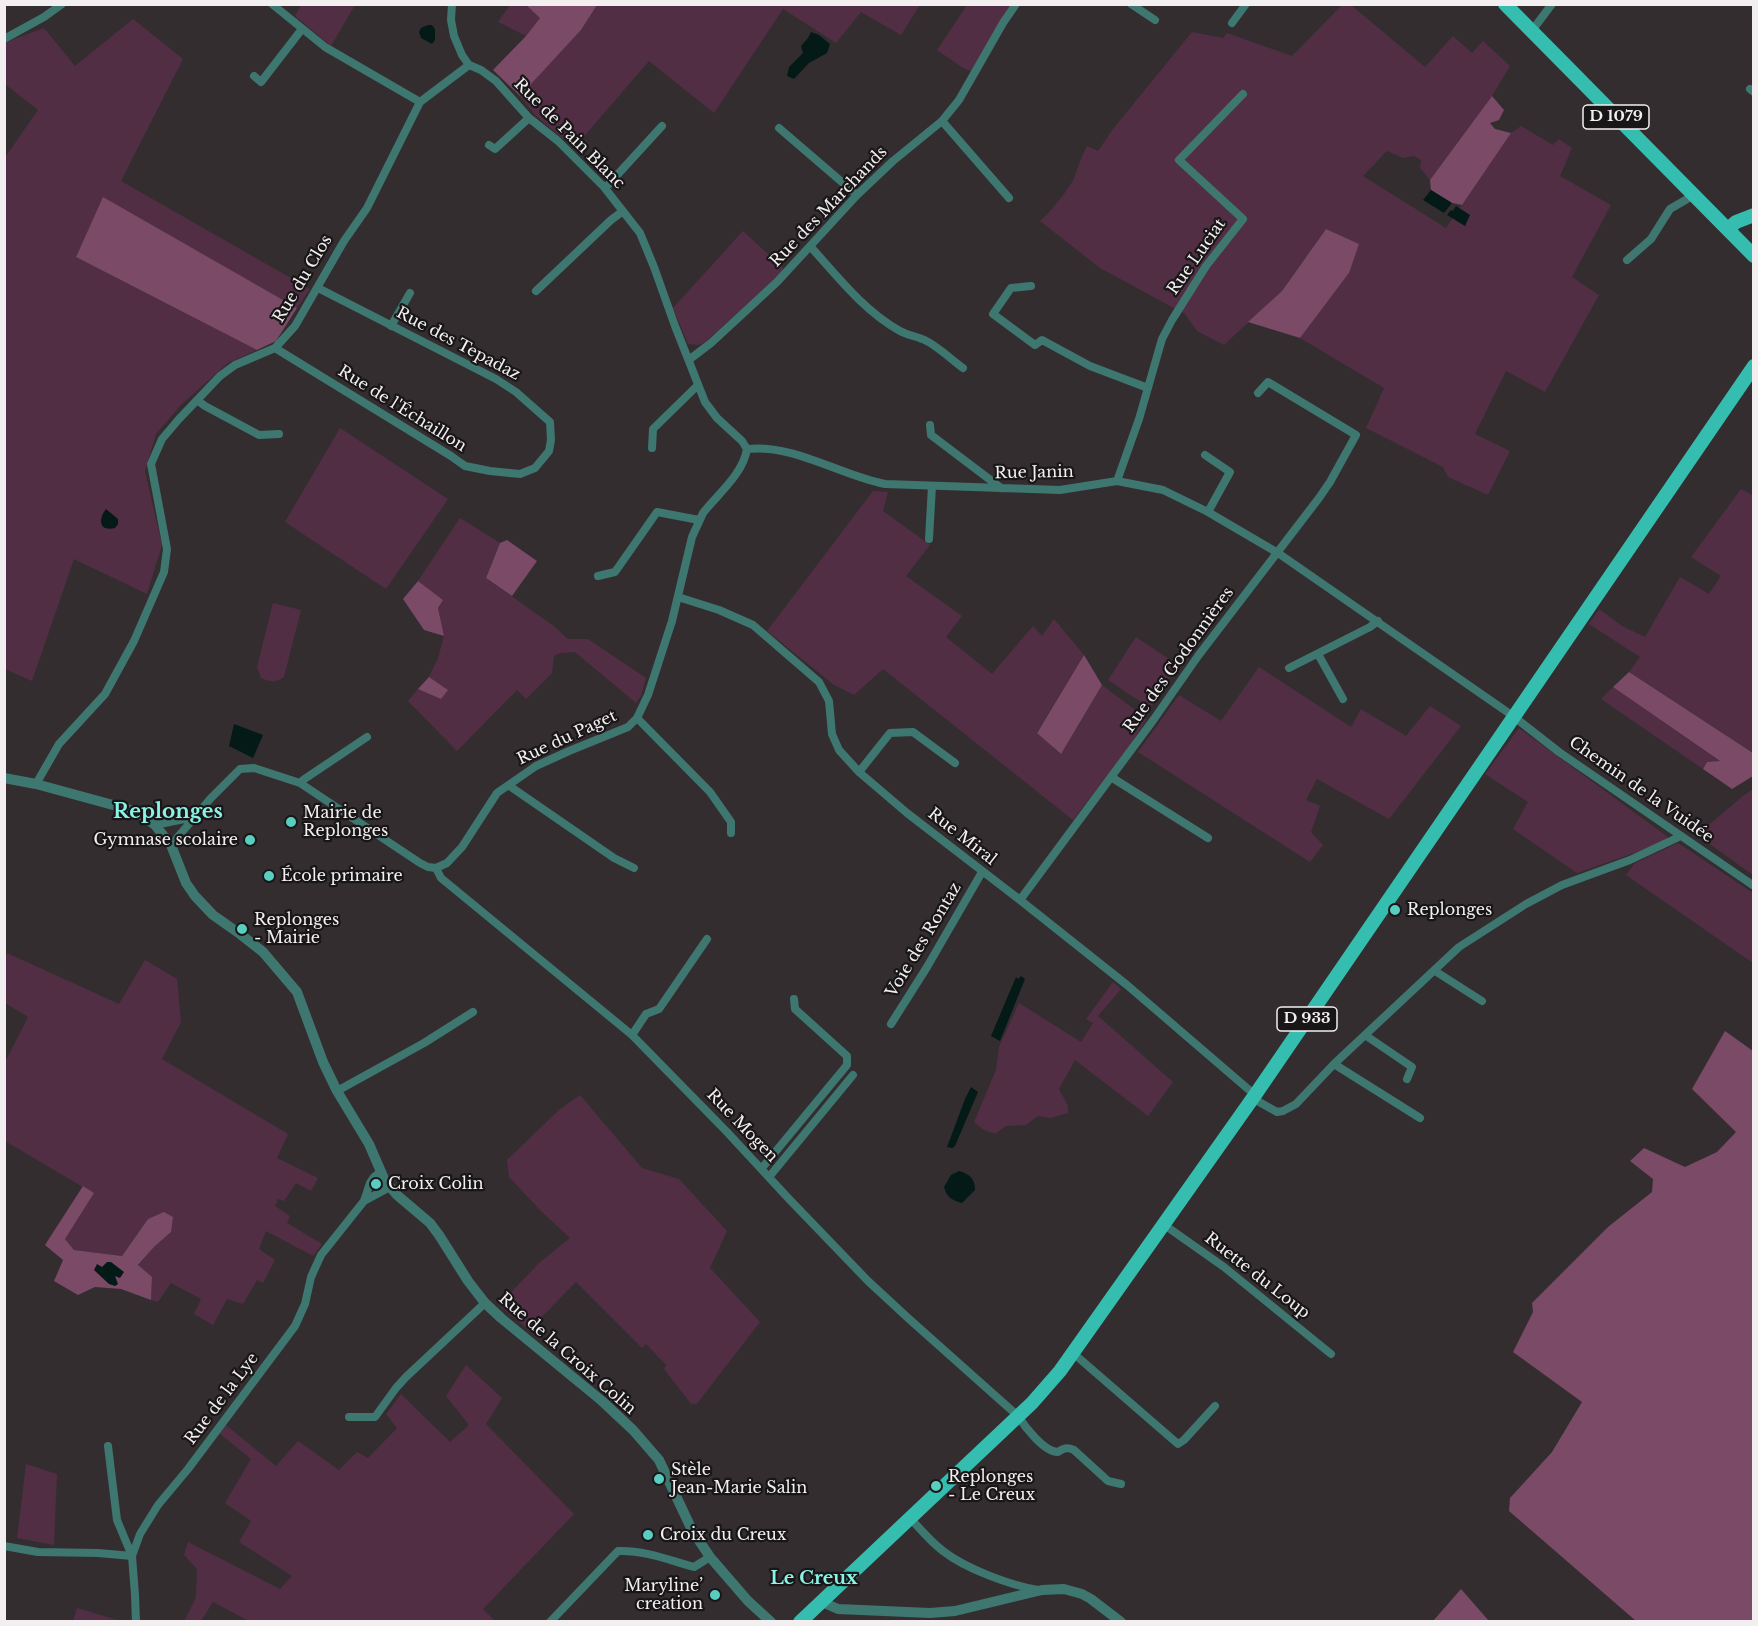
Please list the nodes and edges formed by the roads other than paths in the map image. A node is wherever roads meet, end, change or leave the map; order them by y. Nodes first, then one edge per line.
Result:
1 (62, 4) edge
2 (272, 4) edge
3 (452, 4) edge
4 (1016, 4) edge
5 (1131, 4) edge
6 (1246, 4) edge
7 (1505, 4) edge
8 (1552, 4) edge
9 (1155, 20) dead end
10 (1232, 23) dead end
11 (302, 29) junction
12 (1531, 32) junction
13 (4, 39) edge
14 (470, 65) junction
15 (254, 76) dead end
16 (1243, 94) dead end
17 (420, 102) junction
18 (529, 118) junction
19 (942, 121) junction
20 (662, 126) dead end
21 (779, 128) dead end
22 (489, 145) dead end
23 (604, 187) junction
24 (857, 195) junction
25 (1694, 195) junction
26 (1009, 198) dead end
27 (623, 211) junction
28 (1754, 215) edge
29 (1728, 229) junction
30 (810, 246) junction
31 (1754, 256) edge
32 (1627, 260) dead end
33 (1031, 286) dead end
34 (318, 288) junction
35 (536, 291) dead end
36 (410, 293) dead end
37 (391, 326) junction
38 (275, 348) junction
39 (690, 359) junction
40 (1754, 366) edge
41 (963, 368) dead end
42 (698, 385) junction
43 (1148, 388) junction
44 (1258, 393) dead end
45 (196, 400) junction
46 (930, 425) dead end
47 (279, 434) dead end
48 (652, 448) dead end
49 (747, 450) junction
50 (549, 452) joint
51 (1205, 455) dead end
52 (1117, 482) junction
53 (932, 486) junction
54 (1001, 489) junction
55 (1208, 512) junction
56 (699, 520) junction
57 (929, 539) dead end
58 (1278, 553) junction
59 (598, 576) dead end
60 (678, 597) junction
61 (1378, 621) junction
62 (1318, 654) junction
63 (1289, 668) dead end
64 (1343, 699) dead end
65 (1513, 716) junction
66 (637, 718) junction
67 (367, 737) dead end
68 (955, 763) dead end
69 (859, 772) junction
70 (1111, 777) junction
71 (4, 778) edge
72 (300, 783) junction
73 (36, 784) junction
74 (510, 784) junction
75 (195, 816) junction
76 (155, 825) junction
77 (730, 833) dead end
78 (1681, 836) junction
79 (1208, 838) dead end
80 (171, 845) junction
81 (435, 867) junction
82 (634, 868) dead end
83 (982, 872) junction
84 (1754, 886) edge
85 (1020, 900) junction
86 (707, 939) dead end
87 (1435, 971) junction
88 (794, 999) dead end
89 (1482, 1001) dead end
90 (473, 1012) dead end
91 (891, 1024) dead end
92 (632, 1035) junction
93 (1365, 1035) junction
94 (1334, 1064) junction
95 (853, 1075) dead end
96 (1407, 1078) dead end
97 (337, 1091) junction
98 (1253, 1097) junction
99 (1420, 1118) dead end
100 (762, 1168) junction
101 (380, 1172) junction
102 (770, 1176) junction
103 (390, 1187) junction
104 (363, 1201) junction
105 (1163, 1224) junction
106 (485, 1303) junction
107 (1073, 1353) junction
108 (1331, 1354) dead end
109 (1215, 1406) dead end
110 (1017, 1416) junction
111 (349, 1417) dead end
112 (108, 1446) dead end
113 (1121, 1484) dead end
114 (910, 1518) junction
115 (4, 1545) edge
116 (132, 1556) junction
117 (710, 1557) junction
118 (1007, 1582) junction
119 (1042, 1590) junction
120 (1005, 1598) junction
121 (822, 1602) junction
122 (136, 1622) edge
123 (550, 1622) edge
124 (771, 1622) edge
125 (800, 1622) edge
126 (1121, 1622) edge

1 - 13 street
2 - 11 street
3 - 14 street, Rue de Pain Blanc
4 - 19 street, Rue des Marchands
5 - 9 street
6 - 10 street
7 - 12 main road, D 1079
8 - 12 street
11 - 15 street
11 - 17 street
12 - 25 main road, D 1079
14 - 17 street
14 - 18 street, Rue de Pain Blanc
16 - 43 street, Rue Luciat
17 - 34 street, Rue du Clos
18 - 22 street
18 - 23 street, Rue de Pain Blanc
19 - 24 street, Rue des Marchands
19 - 26 street
20 - 23 street
21 - 24 street
23 - 27 street, Rue de Pain Blanc
24 - 30 street, Rue des Marchands
25 - 29 main road, D 1079
25 - 32 street
27 - 35 street
27 - 39 street, Rue de Pain Blanc
28 - 29 main road
29 - 31 main road, D 1079
30 - 39 street, Rue des Marchands
30 - 41 street
33 - 43 street
34 - 37 street, Rue des Tepadaz
34 - 38 street, Rue du Clos
36 - 37 street
37 - 50 street, Rue des Tepadaz
38 - 45 street, Rue du Clos
38 - 50 street, Rue de l'Échaillon
39 - 42 street
40 - 65 main road, D 933
42 - 48 street
42 - 49 street
43 - 52 street, Rue Luciat
44 - 58 street, Rue des Godonnières
45 - 47 street
45 - 73 street, Rue du Clos
46 - 54 street
49 - 53 street, Rue Janin
49 - 56 street, Rue du Paget
51 - 55 street
52 - 54 street, Rue Janin
52 - 55 street, Rue Janin
53 - 54 street, Rue Janin
53 - 57 street
55 - 58 street, Rue Janin
56 - 59 street
56 - 60 street, Rue du Paget
58 - 61 street, Rue Janin
58 - 70 street, Rue des Godonnières
60 - 66 street, Rue du Paget
60 - 69 street, Rue Miral
61 - 62 street
61 - 65 street, Rue Janin
62 - 63 street
62 - 64 street
65 - 78 street, Chemin de la Vuidée
65 - 98 main road, D 933
66 - 74 street, Rue du Paget
66 - 77 street
67 - 72 street
68 - 69 street
69 - 83 street, Rue Miral
70 - 79 street
70 - 85 street, Rue des Godonnières
71 - 73 street
72 - 75 street
72 - 81 street
73 - 76 street
74 - 81 street, Rue du Paget
74 - 82 street
75 - 76 street
75 - 80 street
76 - 80 street, Rue de la Croix Colin
78 - 84 street, Chemin de la Vuidée
78 - 87 street
80 - 97 street, Rue de la Croix Colin
81 - 92 street, Rue Mogen
83 - 85 street, Rue Miral
83 - 91 street, Voie des Rontaz
85 - 98 street, Rue Miral
86 - 92 street
87 - 89 street
87 - 93 street
88 - 100 street
90 - 97 street
92 - 100 street, Rue Mogen
93 - 94 street
93 - 96 street
94 - 98 street, Rue Miral
94 - 99 street
95 - 102 street
97 - 101 street, Rue de la Croix Colin
98 - 105 main road, D 933
100 - 102 street, Rue Mogen
101 - 103 street, Rue de la Croix Colin
101 - 104 street, Rue de la Lye
102 - 110 street, Rue Mogen
103 - 104 street, Rue de la Lye
103 - 106 street, Rue de la Croix Colin
104 - 116 street, Rue de la Lye
105 - 107 main road, D 933
105 - 108 street, Ruette du Loup
106 - 111 street
106 - 117 street, Rue de la Croix Colin
107 - 109 street
107 - 110 main road, D 933
110 - 113 street, Rue Mogen
110 - 114 main road, D 933
112 - 116 street
114 - 118 street
114 - 121 main road, D 933
115 - 116 street
116 - 122 street, Rue de la Lye
117 - 123 street
117 - 124 street, Rue de la Croix Colin
118 - 119 street
118 - 120 street
119 - 120 street
119 - 126 street
120 - 121 street
121 - 125 main road, D 933

